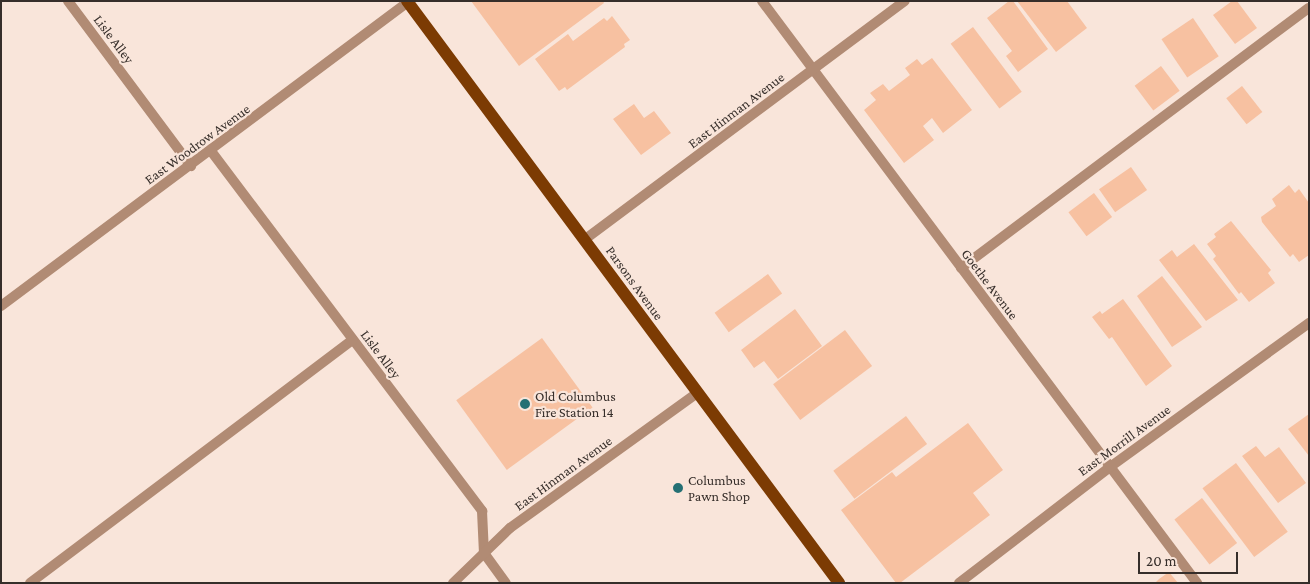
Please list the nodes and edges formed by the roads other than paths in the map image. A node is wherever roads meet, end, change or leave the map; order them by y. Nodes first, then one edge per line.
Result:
1 (68, 1) edge
2 (762, 1) edge
3 (905, 1) edge
4 (407, 2) edge
5 (1309, 8) edge
6 (813, 70) junction
7 (211, 151) junction
8 (191, 166) junction
9 (584, 240) junction
10 (961, 268) junction
11 (1, 306) edge
12 (1309, 323) edge
13 (353, 340) junction
14 (697, 393) junction
15 (1110, 467) junction
16 (484, 553) junction
17 (30, 583) edge
18 (453, 583) edge
19 (506, 583) edge
20 (839, 583) edge
21 (959, 583) edge
22 (1197, 583) edge

1 - 8 street, Lisle Alley
2 - 6 street, Goethe Avenue
3 - 6 street, East Hinman Avenue
4 - 7 street, East Woodrow Avenue
4 - 9 main road, Parsons Avenue
5 - 10 street
6 - 9 street, East Hinman Avenue
6 - 10 street, Goethe Avenue
7 - 8 street, East Woodrow Avenue
7 - 13 street, Lisle Alley
8 - 11 street, East Woodrow Avenue
9 - 14 main road, Parsons Avenue
10 - 15 street, Goethe Avenue
12 - 15 street, East Morrill Avenue
13 - 16 street, Lisle Alley
13 - 17 street
14 - 16 street, East Hinman Avenue
14 - 20 main road, Parsons Avenue
15 - 21 street, East Morrill Avenue
15 - 22 street, Goethe Avenue
16 - 18 street, East Hinman Avenue
16 - 19 street

